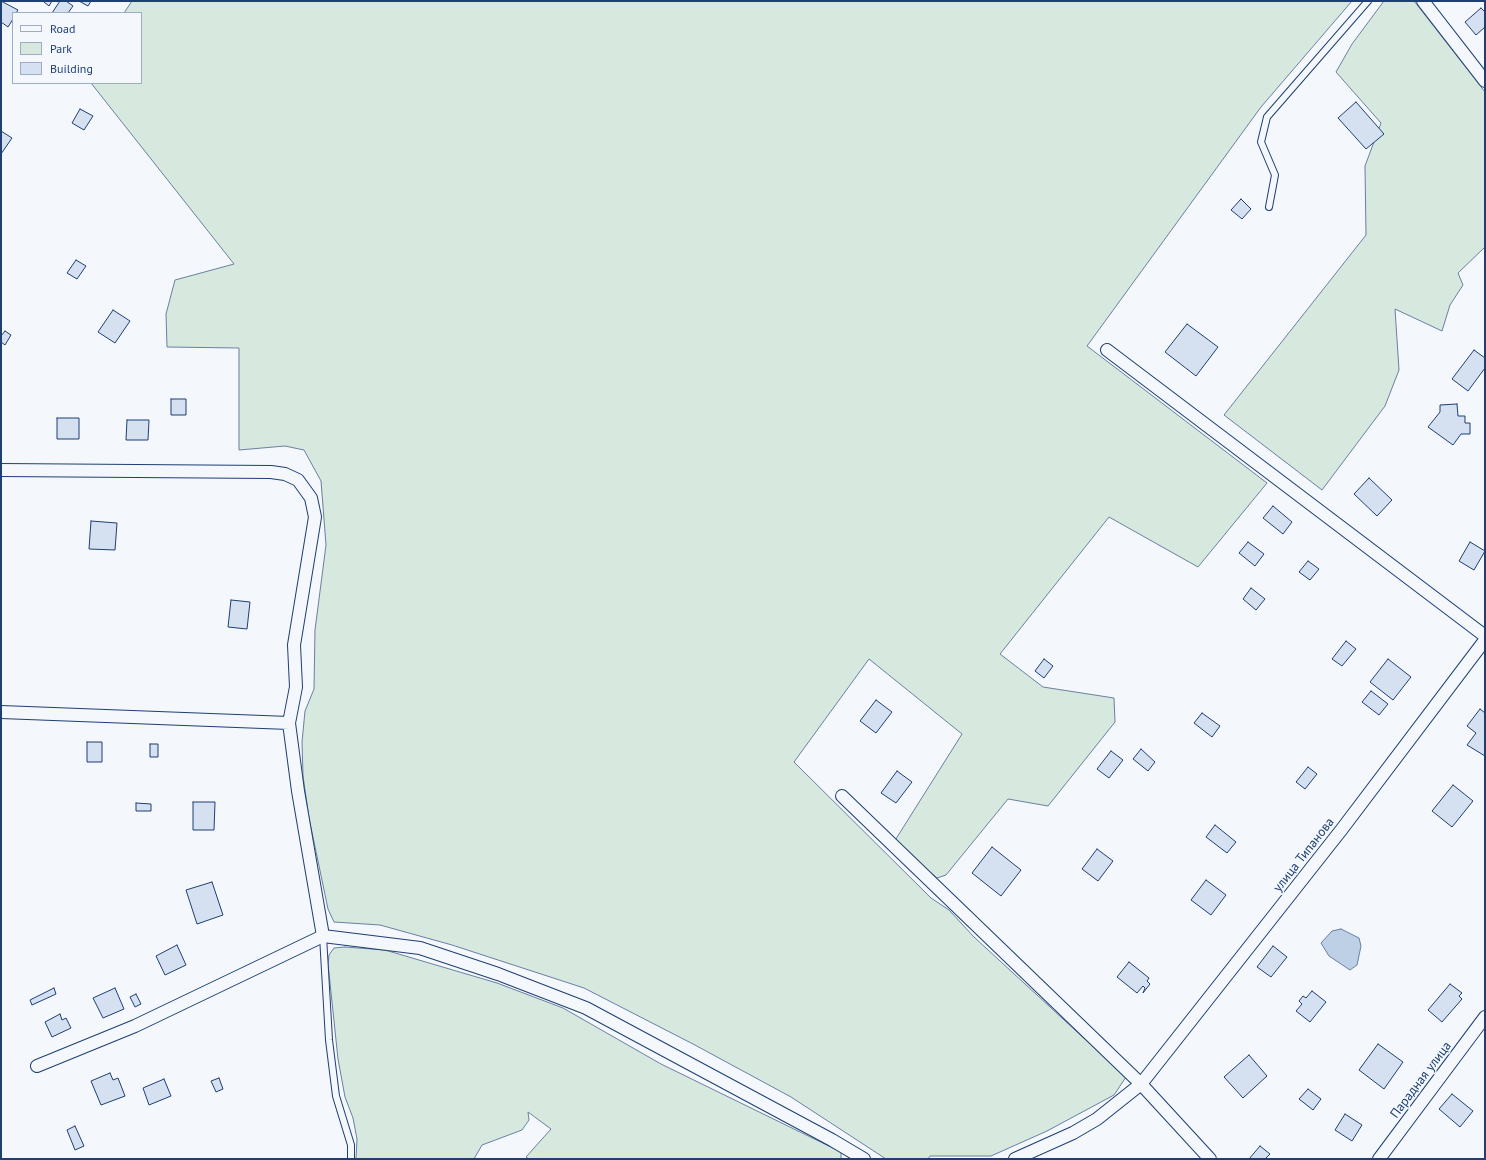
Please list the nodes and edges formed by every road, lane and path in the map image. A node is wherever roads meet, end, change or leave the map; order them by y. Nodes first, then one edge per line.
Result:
1 (1368, 1) edge
2 (1423, 1) edge
3 (1485, 81) edge
4 (1269, 207) dead end
5 (1106, 350) dead end
6 (1, 470) edge
7 (1485, 636) edge
8 (1485, 640) edge
9 (1, 712) edge
10 (289, 724) junction
11 (842, 796) dead end
12 (323, 936) junction
13 (1485, 1017) edge
14 (37, 1066) dead end
15 (1141, 1084) junction
16 (351, 1159) edge
17 (864, 1159) edge
18 (1015, 1159) edge
19 (1210, 1159) edge
20 (1379, 1159) edge

1 - 4 lane
2 - 3 street
5 - 7 street
6 - 10 street
8 - 15 street, улица Типанова
9 - 10 street
10 - 12 street
11 - 15 street
12 - 14 street
12 - 16 lane
12 - 17 street
13 - 20 street, Парадная улица
15 - 18 street, улица Типанова
15 - 19 street

